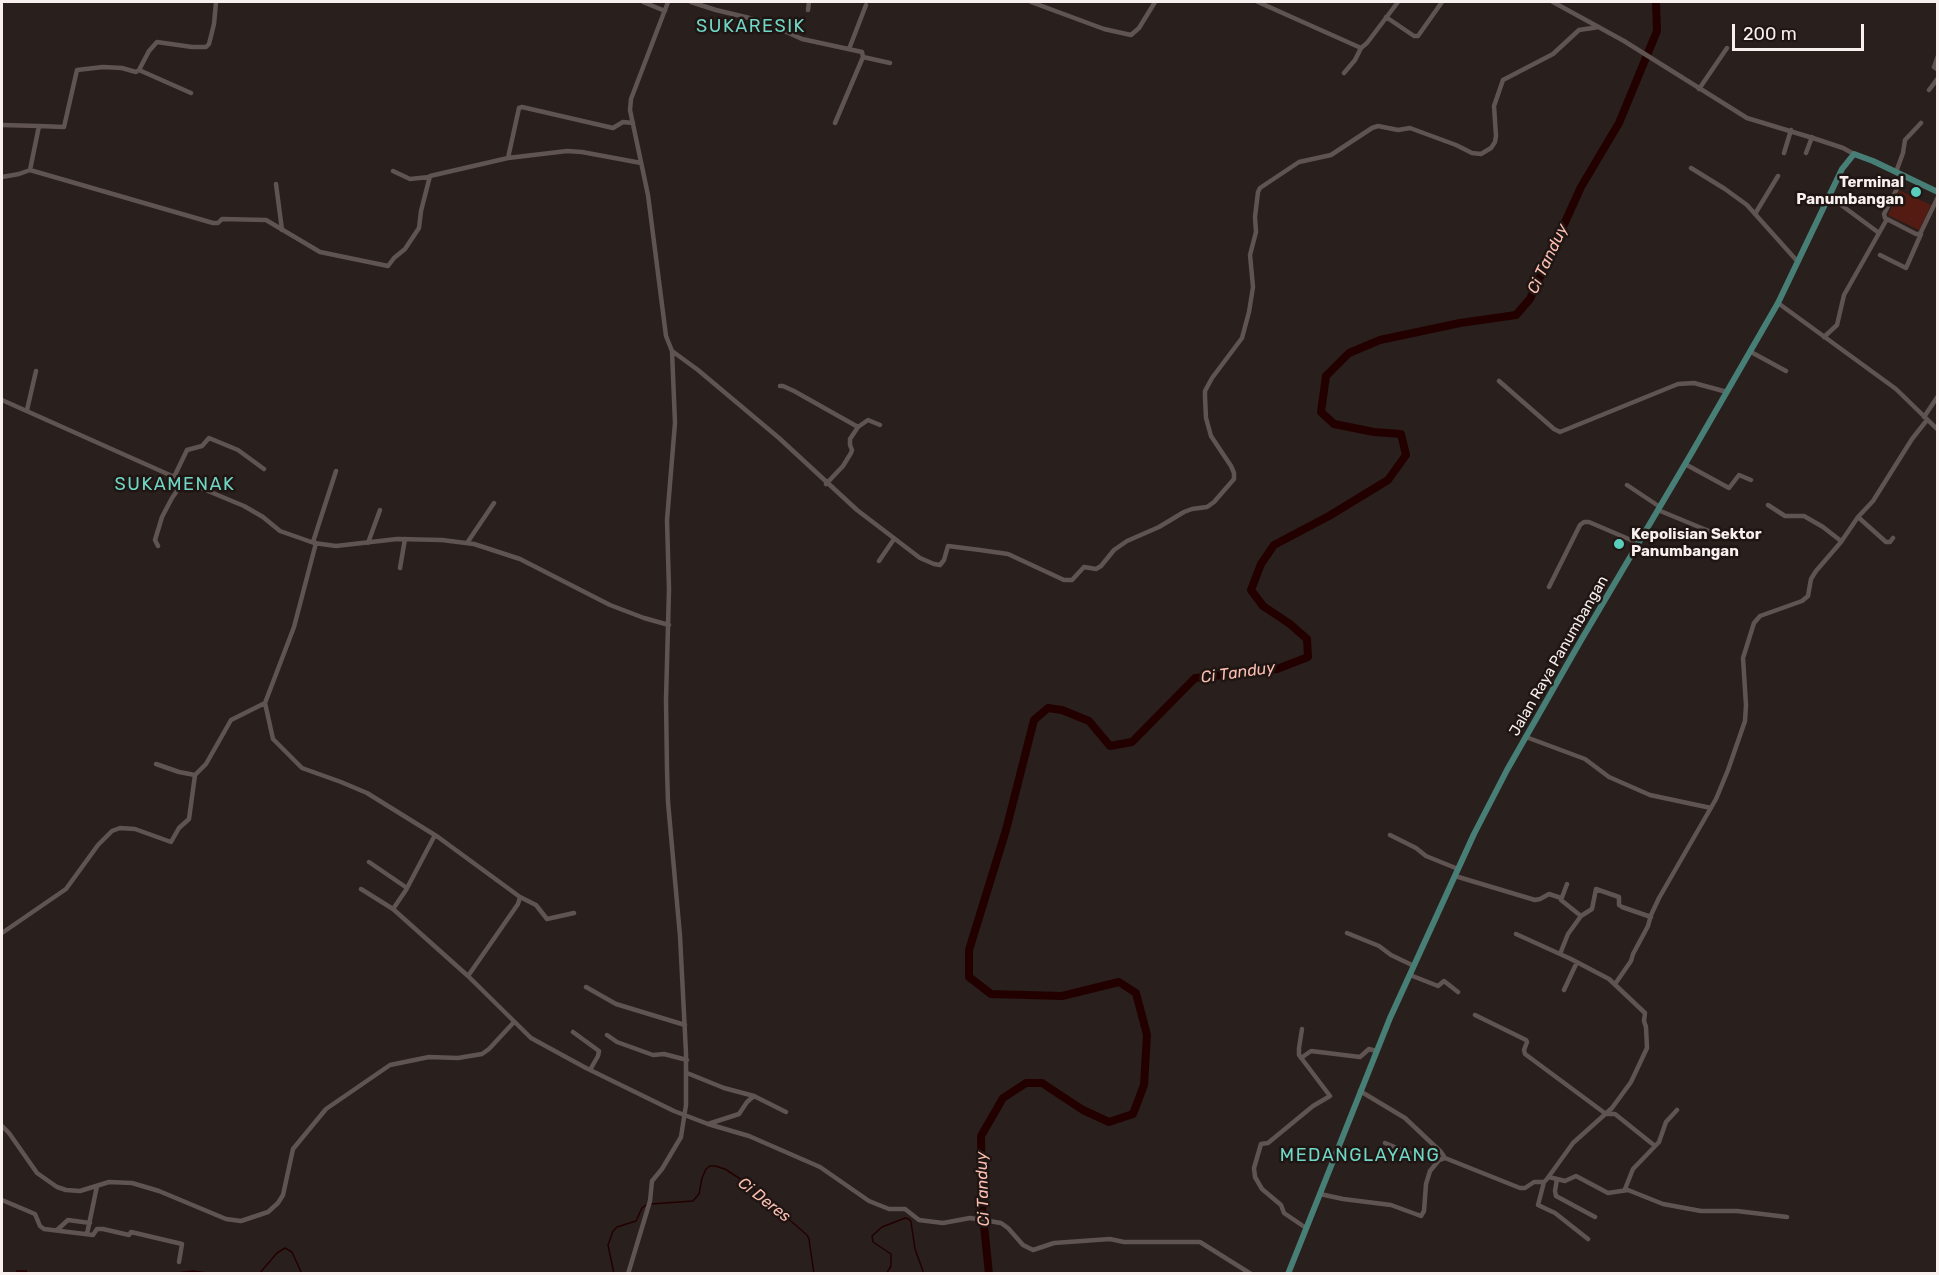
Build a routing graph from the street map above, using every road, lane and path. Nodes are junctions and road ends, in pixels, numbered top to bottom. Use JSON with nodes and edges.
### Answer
{"nodes":[{"id":1,"x":216,"y":2,"type":"edge"},
{"id":2,"x":644,"y":2,"type":"edge"},
{"id":3,"x":668,"y":2,"type":"edge"},
{"id":4,"x":691,"y":2,"type":"edge"},
{"id":5,"x":809,"y":2,"type":"edge"},
{"id":6,"x":1031,"y":2,"type":"edge"},
{"id":7,"x":1155,"y":2,"type":"edge"},
{"id":8,"x":1258,"y":2,"type":"edge"},
{"id":9,"x":1398,"y":2,"type":"edge"},
{"id":10,"x":1442,"y":2,"type":"edge"},
{"id":11,"x":1553,"y":2,"type":"edge"},
{"id":12,"x":866,"y":5,"type":"dead end"},
{"id":13,"x":808,"y":10,"type":"dead end"},
{"id":14,"x":665,"y":11,"type":"junction"},
{"id":15,"x":1386,"y":17,"type":"junction"},
{"id":16,"x":1599,"y":27,"type":"junction"},
{"id":17,"x":1361,"y":48,"type":"junction"},
{"id":18,"x":1727,"y":48,"type":"dead end"},
{"id":19,"x":849,"y":49,"type":"junction"},
{"id":20,"x":1938,"y":56,"type":"edge"},
{"id":21,"x":863,"y":57,"type":"junction"},
{"id":22,"x":890,"y":63,"type":"dead end"},
{"id":23,"x":140,"y":70,"type":"junction"},
{"id":24,"x":1938,"y":70,"type":"edge"},
{"id":25,"x":1344,"y":73,"type":"dead end"},
{"id":26,"x":1938,"y":78,"type":"edge"},
{"id":27,"x":1699,"y":89,"type":"junction"},
{"id":28,"x":1929,"y":90,"type":"dead end"},
{"id":29,"x":191,"y":93,"type":"dead end"},
{"id":30,"x":633,"y":123,"type":"junction"},
{"id":31,"x":835,"y":123,"type":"dead end"},
{"id":32,"x":1921,"y":123,"type":"dead end"},
{"id":33,"x":2,"y":125,"type":"edge"},
{"id":34,"x":39,"y":126,"type":"junction"},
{"id":35,"x":1791,"y":130,"type":"junction"},
{"id":36,"x":1812,"y":137,"type":"junction"},
{"id":37,"x":1784,"y":153,"type":"dead end"},
{"id":38,"x":1806,"y":153,"type":"dead end"},
{"id":39,"x":1854,"y":154,"type":"junction"},
{"id":40,"x":508,"y":158,"type":"junction"},
{"id":41,"x":641,"y":163,"type":"junction"},
{"id":42,"x":1691,"y":168,"type":"dead end"},
{"id":43,"x":30,"y":170,"type":"junction"},
{"id":44,"x":393,"y":171,"type":"dead end"},
{"id":45,"x":1896,"y":172,"type":"junction"},
{"id":46,"x":1778,"y":176,"type":"dead end"},
{"id":47,"x":1904,"y":176,"type":"junction"},
{"id":48,"x":2,"y":177,"type":"edge"},
{"id":49,"x":429,"y":177,"type":"junction"},
{"id":50,"x":276,"y":184,"type":"dead end"},
{"id":51,"x":1938,"y":192,"type":"edge"},
{"id":52,"x":1828,"y":196,"type":"junction"},
{"id":53,"x":1938,"y":197,"type":"edge"},
{"id":54,"x":1755,"y":214,"type":"junction"},
{"id":55,"x":1887,"y":219,"type":"junction"},
{"id":56,"x":282,"y":230,"type":"junction"},
{"id":57,"x":1879,"y":233,"type":"junction"},
{"id":58,"x":1921,"y":234,"type":"junction"},
{"id":59,"x":1880,"y":255,"type":"dead end"},
{"id":60,"x":1798,"y":262,"type":"junction"},
{"id":61,"x":1778,"y":303,"type":"junction"},
{"id":62,"x":1824,"y":337,"type":"junction"},
{"id":63,"x":672,"y":351,"type":"junction"},
{"id":64,"x":1751,"y":352,"type":"junction"},
{"id":65,"x":36,"y":371,"type":"dead end"},
{"id":66,"x":1786,"y":371,"type":"dead end"},
{"id":67,"x":1499,"y":381,"type":"dead end"},
{"id":68,"x":780,"y":386,"type":"dead end"},
{"id":69,"x":1727,"y":392,"type":"junction"},
{"id":70,"x":1938,"y":396,"type":"edge"},
{"id":71,"x":3,"y":400,"type":"edge"},
{"id":72,"x":2,"y":409,"type":"edge"},
{"id":73,"x":27,"y":410,"type":"junction"},
{"id":74,"x":1926,"y":419,"type":"junction"},
{"id":75,"x":880,"y":425,"type":"dead end"},
{"id":76,"x":858,"y":427,"type":"junction"},
{"id":77,"x":1938,"y":430,"type":"edge"},
{"id":78,"x":1685,"y":464,"type":"junction"},
{"id":79,"x":264,"y":470,"type":"dead end"},
{"id":80,"x":336,"y":471,"type":"dead end"},
{"id":81,"x":174,"y":477,"type":"junction"},
{"id":82,"x":1751,"y":480,"type":"dead end"},
{"id":83,"x":184,"y":481,"type":"junction"},
{"id":84,"x":826,"y":484,"type":"junction"},
{"id":85,"x":1627,"y":485,"type":"dead end"},
{"id":86,"x":494,"y":503,"type":"dead end"},
{"id":87,"x":1768,"y":505,"type":"dead end"},
{"id":88,"x":1659,"y":509,"type":"junction"},
{"id":89,"x":380,"y":510,"type":"dead end"},
{"id":90,"x":1858,"y":517,"type":"junction"},
{"id":91,"x":1716,"y":534,"type":"dead end"},
{"id":92,"x":1893,"y":538,"type":"dead end"},
{"id":93,"x":405,"y":539,"type":"junction"},
{"id":94,"x":894,"y":539,"type":"junction"},
{"id":95,"x":1841,"y":541,"type":"junction"},
{"id":96,"x":315,"y":543,"type":"junction"},
{"id":97,"x":368,"y":543,"type":"junction"},
{"id":98,"x":467,"y":543,"type":"junction"},
{"id":99,"x":1638,"y":543,"type":"junction"},
{"id":100,"x":158,"y":546,"type":"dead end"},
{"id":101,"x":879,"y":561,"type":"dead end"},
{"id":102,"x":400,"y":568,"type":"dead end"},
{"id":103,"x":1549,"y":587,"type":"dead end"},
{"id":104,"x":669,"y":625,"type":"junction"},
{"id":105,"x":265,"y":704,"type":"junction"},
{"id":106,"x":1526,"y":737,"type":"junction"},
{"id":107,"x":156,"y":764,"type":"dead end"},
{"id":108,"x":195,"y":775,"type":"junction"},
{"id":109,"x":1711,"y":808,"type":"junction"},
{"id":110,"x":435,"y":835,"type":"junction"},
{"id":111,"x":1390,"y":835,"type":"dead end"},
{"id":112,"x":369,"y":862,"type":"dead end"},
{"id":113,"x":1456,"y":872,"type":"junction"},
{"id":114,"x":1566,"y":884,"type":"dead end"},
{"id":115,"x":407,"y":888,"type":"junction"},
{"id":116,"x":361,"y":889,"type":"dead end"},
{"id":117,"x":520,"y":897,"type":"junction"},
{"id":118,"x":1561,"y":898,"type":"junction"},
{"id":119,"x":393,"y":909,"type":"junction"},
{"id":120,"x":574,"y":913,"type":"dead end"},
{"id":121,"x":1581,"y":916,"type":"junction"},
{"id":122,"x":1651,"y":917,"type":"junction"},
{"id":123,"x":2,"y":933,"type":"edge"},
{"id":124,"x":1347,"y":933,"type":"dead end"},
{"id":125,"x":1516,"y":934,"type":"dead end"},
{"id":126,"x":1560,"y":954,"type":"junction"},
{"id":127,"x":1577,"y":962,"type":"junction"},
{"id":128,"x":1414,"y":966,"type":"junction"},
{"id":129,"x":1410,"y":975,"type":"junction"},
{"id":130,"x":468,"y":976,"type":"junction"},
{"id":131,"x":1615,"y":984,"type":"junction"},
{"id":132,"x":586,"y":987,"type":"dead end"},
{"id":133,"x":1564,"y":990,"type":"dead end"},
{"id":134,"x":1458,"y":992,"type":"dead end"},
{"id":135,"x":1475,"y":1015,"type":"dead end"},
{"id":136,"x":514,"y":1022,"type":"junction"},
{"id":137,"x":685,"y":1024,"type":"junction"},
{"id":138,"x":1302,"y":1029,"type":"dead end"},
{"id":139,"x":573,"y":1032,"type":"dead end"},
{"id":140,"x":607,"y":1035,"type":"dead end"},
{"id":141,"x":1376,"y":1051,"type":"junction"},
{"id":142,"x":1301,"y":1057,"type":"junction"},
{"id":143,"x":687,"y":1060,"type":"junction"},
{"id":144,"x":590,"y":1070,"type":"junction"},
{"id":145,"x":687,"y":1073,"type":"junction"},
{"id":146,"x":1360,"y":1091,"type":"junction"},
{"id":147,"x":754,"y":1096,"type":"junction"},
{"id":148,"x":1677,"y":1110,"type":"dead end"},
{"id":149,"x":786,"y":1112,"type":"dead end"},
{"id":150,"x":1606,"y":1114,"type":"junction"},
{"id":151,"x":686,"y":1116,"type":"junction"},
{"id":152,"x":708,"y":1124,"type":"junction"},
{"id":153,"x":2,"y":1126,"type":"edge"},
{"id":154,"x":1385,"y":1143,"type":"dead end"},
{"id":155,"x":1655,"y":1146,"type":"junction"},
{"id":156,"x":1442,"y":1159,"type":"junction"},
{"id":157,"x":1549,"y":1177,"type":"junction"},
{"id":158,"x":1557,"y":1179,"type":"junction"},
{"id":159,"x":1544,"y":1182,"type":"junction"},
{"id":160,"x":97,"y":1186,"type":"junction"},
{"id":161,"x":1625,"y":1189,"type":"junction"},
{"id":162,"x":1320,"y":1194,"type":"junction"},
{"id":163,"x":2,"y":1200,"type":"edge"},
{"id":164,"x":1595,"y":1217,"type":"dead end"},
{"id":165,"x":1787,"y":1217,"type":"dead end"},
{"id":166,"x":90,"y":1223,"type":"junction"},
{"id":167,"x":1306,"y":1228,"type":"junction"},
{"id":168,"x":57,"y":1230,"type":"junction"},
{"id":169,"x":87,"y":1234,"type":"junction"},
{"id":170,"x":1588,"y":1239,"type":"dead end"},
{"id":171,"x":179,"y":1262,"type":"dead end"},
{"id":172,"x":628,"y":1274,"type":"edge"},
{"id":173,"x":1251,"y":1274,"type":"edge"},
{"id":174,"x":1288,"y":1274,"type":"edge"}],
"edges":[{"from":1,"to":23,"type":"street"},
{"from":2,"to":14,"type":"street"},
{"from":3,"to":14,"type":"street"},
{"from":4,"to":19,"type":"street"},
{"from":5,"to":13,"type":"street"},
{"from":6,"to":7,"type":"street"},
{"from":8,"to":17,"type":"street"},
{"from":9,"to":15,"type":"street"},
{"from":10,"to":15,"type":"street"},
{"from":11,"to":16,"type":"street"},
{"from":12,"to":19,"type":"street"},
{"from":14,"to":30,"type":"street"},
{"from":15,"to":17,"type":"street"},
{"from":16,"to":27,"type":"street"},
{"from":16,"to":94,"type":"street"},
{"from":17,"to":25,"type":"street"},
{"from":18,"to":27,"type":"street"},
{"from":19,"to":21,"type":"street"},
{"from":20,"to":24,"type":"street"},
{"from":21,"to":22,"type":"street"},
{"from":21,"to":31,"type":"street"},
{"from":23,"to":29,"type":"street"},
{"from":23,"to":34,"type":"street"},
{"from":26,"to":28,"type":"street"},
{"from":27,"to":35,"type":"street"},
{"from":30,"to":40,"type":"street"},
{"from":30,"to":41,"type":"street"},
{"from":32,"to":45,"type":"street"},
{"from":33,"to":34,"type":"street"},
{"from":34,"to":43,"type":"street"},
{"from":35,"to":36,"type":"street"},
{"from":35,"to":37,"type":"street"},
{"from":36,"to":38,"type":"street"},
{"from":36,"to":39,"type":"street"},
{"from":39,"to":45,"type":"main road"},
{"from":39,"to":52,"type":"main road","name":"Jalan Raya Panumbangan"},
{"from":40,"to":41,"type":"street"},
{"from":40,"to":49,"type":"street"},
{"from":41,"to":63,"type":"street"},
{"from":42,"to":54,"type":"street"},
{"from":43,"to":48,"type":"street"},
{"from":43,"to":56,"type":"street"},
{"from":44,"to":49,"type":"street"},
{"from":45,"to":47,"type":"main road"},
{"from":46,"to":54,"type":"street"},
{"from":47,"to":51,"type":"main road"},
{"from":47,"to":55,"type":"street"},
{"from":49,"to":56,"type":"street"},
{"from":50,"to":56,"type":"street"},
{"from":52,"to":57,"type":"street"},
{"from":52,"to":60,"type":"main road","name":"Jalan Raya Panumbangan"},
{"from":53,"to":58,"type":"street"},
{"from":54,"to":60,"type":"street"},
{"from":55,"to":57,"type":"street"},
{"from":55,"to":58,"type":"street"},
{"from":57,"to":62,"type":"street"},
{"from":58,"to":59,"type":"street"},
{"from":60,"to":61,"type":"main road","name":"Jalan Raya Panumbangan"},
{"from":61,"to":62,"type":"street"},
{"from":61,"to":64,"type":"main road","name":"Jalan Raya Panumbangan"},
{"from":62,"to":74,"type":"street"},
{"from":63,"to":84,"type":"street"},
{"from":63,"to":104,"type":"street"},
{"from":64,"to":66,"type":"street"},
{"from":64,"to":69,"type":"main road","name":"Jalan Raya Panumbangan"},
{"from":65,"to":73,"type":"street"},
{"from":67,"to":69,"type":"street"},
{"from":68,"to":76,"type":"street"},
{"from":69,"to":78,"type":"main road","name":"Jalan Raya Panumbangan"},
{"from":70,"to":74,"type":"street"},
{"from":71,"to":72,"type":"street"},
{"from":71,"to":73,"type":"street"},
{"from":73,"to":81,"type":"street"},
{"from":74,"to":77,"type":"street"},
{"from":74,"to":90,"type":"street"},
{"from":75,"to":76,"type":"street"},
{"from":76,"to":84,"type":"street"},
{"from":78,"to":82,"type":"street"},
{"from":78,"to":88,"type":"main road","name":"Jalan Raya Panumbangan"},
{"from":79,"to":81,"type":"street"},
{"from":80,"to":96,"type":"street"},
{"from":81,"to":83,"type":"street"},
{"from":83,"to":96,"type":"street"},
{"from":83,"to":100,"type":"street"},
{"from":84,"to":94,"type":"street"},
{"from":85,"to":88,"type":"street"},
{"from":86,"to":98,"type":"street"},
{"from":87,"to":95,"type":"street"},
{"from":88,"to":91,"type":"street"},
{"from":88,"to":99,"type":"main road","name":"Jalan Raya Panumbangan"},
{"from":89,"to":97,"type":"street"},
{"from":90,"to":92,"type":"street"},
{"from":90,"to":95,"type":"street"},
{"from":93,"to":97,"type":"street"},
{"from":93,"to":98,"type":"street"},
{"from":93,"to":102,"type":"street"},
{"from":94,"to":101,"type":"street"},
{"from":95,"to":109,"type":"street"},
{"from":96,"to":97,"type":"street"},
{"from":96,"to":105,"type":"street"},
{"from":98,"to":104,"type":"street"},
{"from":99,"to":103,"type":"street"},
{"from":99,"to":106,"type":"main road","name":"Jalan Raya Panumbangan"},
{"from":104,"to":137,"type":"street"},
{"from":105,"to":108,"type":"street"},
{"from":105,"to":110,"type":"street"},
{"from":106,"to":109,"type":"street"},
{"from":106,"to":113,"type":"main road","name":"Jalan Raya Panumbangan"},
{"from":107,"to":108,"type":"street"},
{"from":108,"to":123,"type":"street"},
{"from":109,"to":122,"type":"street"},
{"from":110,"to":115,"type":"street"},
{"from":110,"to":117,"type":"street"},
{"from":111,"to":113,"type":"street"},
{"from":112,"to":115,"type":"street"},
{"from":113,"to":118,"type":"street"},
{"from":113,"to":128,"type":"main road","name":"Jalan Raya Panumbangan"},
{"from":114,"to":118,"type":"street"},
{"from":115,"to":119,"type":"street"},
{"from":116,"to":119,"type":"street"},
{"from":117,"to":120,"type":"street"},
{"from":117,"to":130,"type":"street"},
{"from":118,"to":121,"type":"street"},
{"from":119,"to":130,"type":"street"},
{"from":121,"to":122,"type":"street"},
{"from":121,"to":126,"type":"street"},
{"from":122,"to":131,"type":"street"},
{"from":124,"to":128,"type":"street"},
{"from":125,"to":126,"type":"street"},
{"from":126,"to":127,"type":"street"},
{"from":127,"to":131,"type":"street"},
{"from":127,"to":133,"type":"street"},
{"from":128,"to":129,"type":"main road","name":"Jalan Raya Panumbangan"},
{"from":129,"to":134,"type":"street"},
{"from":129,"to":141,"type":"main road","name":"Jalan Raya Panumbangan"},
{"from":130,"to":136,"type":"street"},
{"from":131,"to":150,"type":"street"},
{"from":132,"to":137,"type":"street"},
{"from":135,"to":150,"type":"street"},
{"from":136,"to":144,"type":"street"},
{"from":136,"to":160,"type":"street"},
{"from":137,"to":143,"type":"street"},
{"from":138,"to":142,"type":"street"},
{"from":139,"to":144,"type":"street"},
{"from":140,"to":143,"type":"street"},
{"from":141,"to":142,"type":"street"},
{"from":141,"to":146,"type":"main road","name":"Jalan Raya Panumbangan"},
{"from":142,"to":167,"type":"street"},
{"from":143,"to":145,"type":"street"},
{"from":144,"to":151,"type":"street"},
{"from":145,"to":147,"type":"street"},
{"from":145,"to":151,"type":"street"},
{"from":146,"to":156,"type":"street"},
{"from":146,"to":162,"type":"main road","name":"Jalan Raya Panumbangan"},
{"from":147,"to":149,"type":"street"},
{"from":147,"to":152,"type":"street"},
{"from":148,"to":155,"type":"street"},
{"from":150,"to":155,"type":"street"},
{"from":150,"to":157,"type":"street"},
{"from":151,"to":152,"type":"street"},
{"from":151,"to":172,"type":"street"},
{"from":152,"to":173,"type":"street"},
{"from":153,"to":160,"type":"street"},
{"from":154,"to":156,"type":"street"},
{"from":155,"to":161,"type":"street"},
{"from":156,"to":159,"type":"street"},
{"from":156,"to":162,"type":"street"},
{"from":157,"to":158,"type":"street"},
{"from":157,"to":159,"type":"street"},
{"from":158,"to":161,"type":"street"},
{"from":158,"to":164,"type":"street"},
{"from":159,"to":170,"type":"street"},
{"from":160,"to":166,"type":"street"},
{"from":161,"to":165,"type":"street"},
{"from":162,"to":167,"type":"main road","name":"Jalan Raya Panumbangan"},
{"from":163,"to":168,"type":"street"},
{"from":166,"to":168,"type":"street"},
{"from":166,"to":169,"type":"street"},
{"from":167,"to":174,"type":"main road","name":"Jalan Raya Panumbangan"},
{"from":168,"to":169,"type":"street"},
{"from":169,"to":171,"type":"street"}]}
